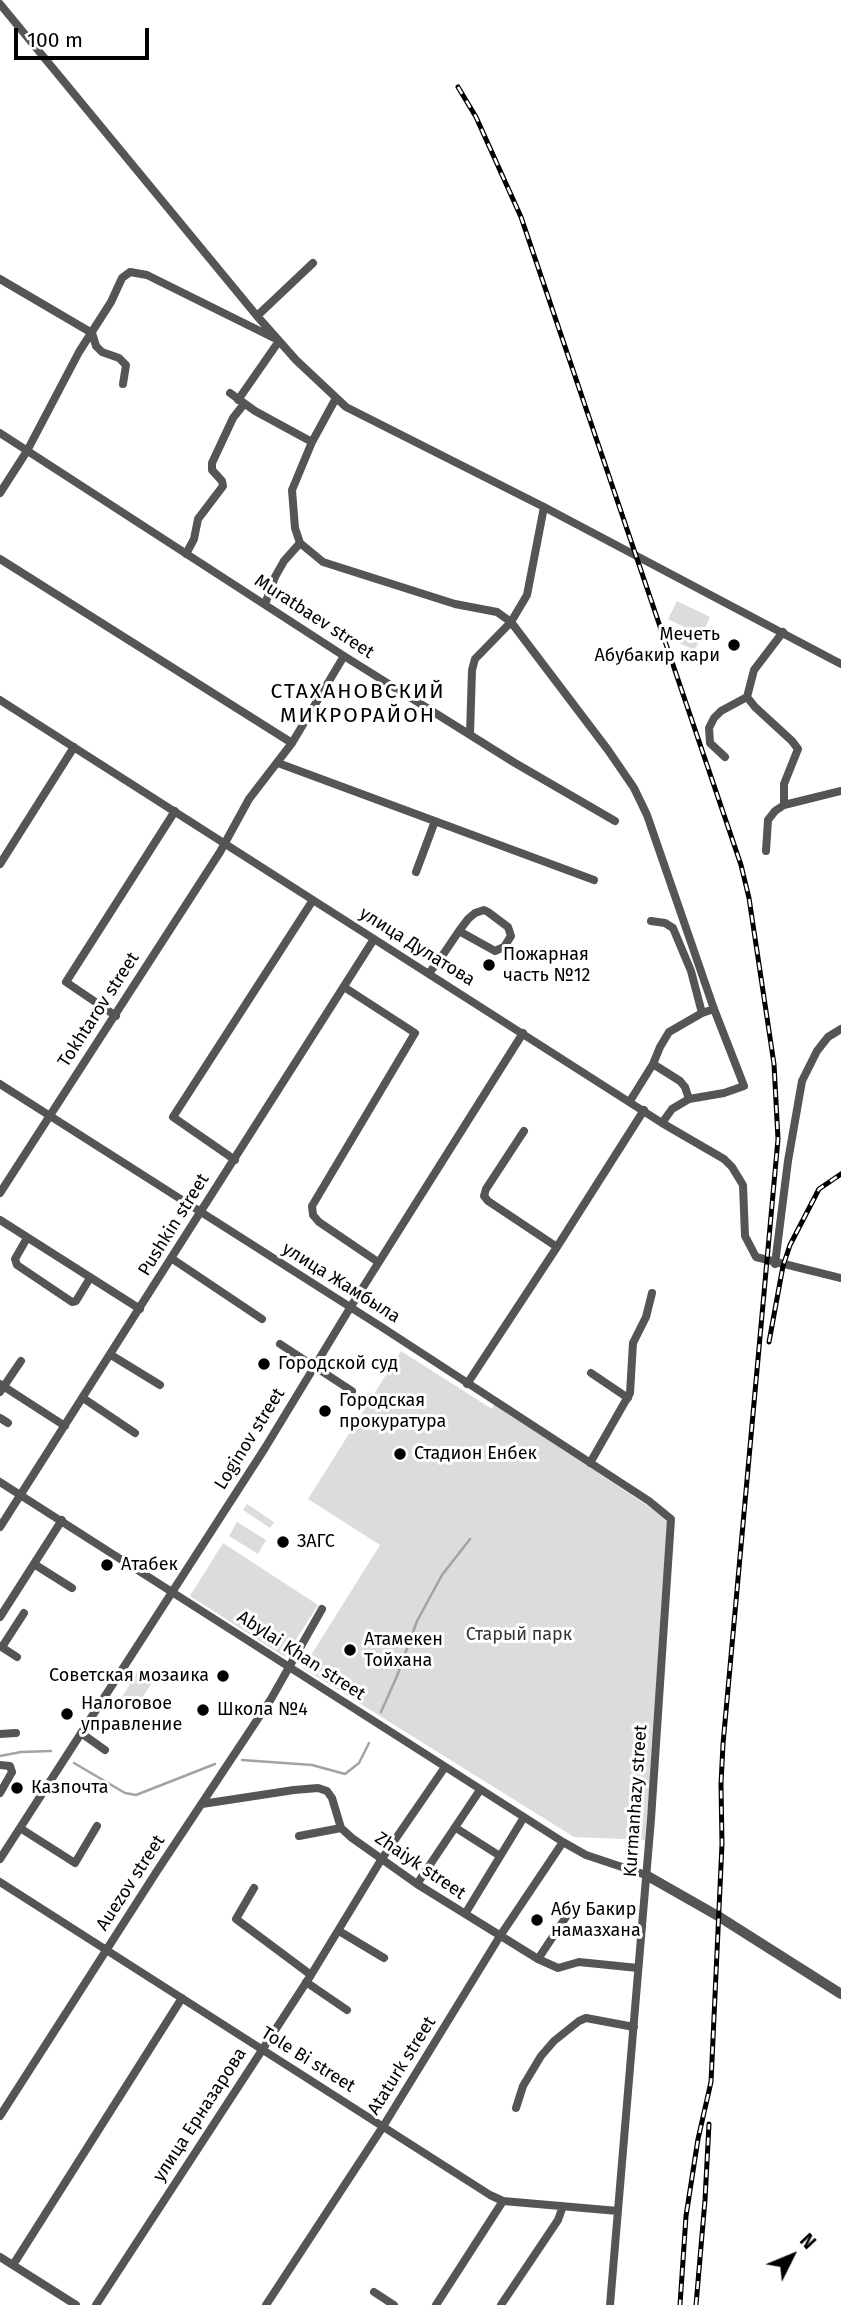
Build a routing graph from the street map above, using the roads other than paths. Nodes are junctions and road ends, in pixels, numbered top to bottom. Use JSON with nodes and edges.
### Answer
{"nodes":[{"id":1,"x":0,"y":4,"type":"edge"},
{"id":2,"x":313,"y":263,"type":"dead end"},
{"id":3,"x":0,"y":279,"type":"edge"},
{"id":4,"x":257,"y":316,"type":"junction"},
{"id":5,"x":92,"y":333,"type":"junction"},
{"id":6,"x":279,"y":341,"type":"junction"},
{"id":7,"x":123,"y":384,"type":"dead end"},
{"id":8,"x":230,"y":393,"type":"dead end"},
{"id":9,"x":336,"y":398,"type":"junction"},
{"id":10,"x":241,"y":402,"type":"junction"},
{"id":11,"x":0,"y":433,"type":"edge"},
{"id":12,"x":313,"y":442,"type":"junction"},
{"id":13,"x":27,"y":451,"type":"junction"},
{"id":14,"x":0,"y":493,"type":"edge"},
{"id":15,"x":544,"y":507,"type":"junction"},
{"id":16,"x":300,"y":542,"type":"junction"},
{"id":17,"x":186,"y":554,"type":"junction"},
{"id":18,"x":0,"y":559,"type":"edge"},
{"id":19,"x":265,"y":604,"type":"junction"},
{"id":20,"x":511,"y":622,"type":"junction"},
{"id":21,"x":783,"y":632,"type":"junction"},
{"id":22,"x":344,"y":656,"type":"junction"},
{"id":23,"x":841,"y":664,"type":"edge"},
{"id":24,"x":747,"y":697,"type":"junction"},
{"id":25,"x":0,"y":700,"type":"edge"},
{"id":26,"x":470,"y":734,"type":"junction"},
{"id":27,"x":292,"y":743,"type":"junction"},
{"id":28,"x":74,"y":747,"type":"junction"},
{"id":29,"x":725,"y":757,"type":"dead end"},
{"id":30,"x":278,"y":762,"type":"junction"},
{"id":31,"x":841,"y":791,"type":"edge"},
{"id":32,"x":784,"y":805,"type":"junction"},
{"id":33,"x":175,"y":811,"type":"junction"},
{"id":34,"x":435,"y":821,"type":"junction"},
{"id":35,"x":614,"y":821,"type":"dead end"},
{"id":36,"x":225,"y":842,"type":"junction"},
{"id":37,"x":766,"y":851,"type":"dead end"},
{"id":38,"x":0,"y":864,"type":"edge"},
{"id":39,"x":416,"y":872,"type":"dead end"},
{"id":40,"x":594,"y":880,"type":"dead end"},
{"id":41,"x":313,"y":900,"type":"junction"},
{"id":42,"x":651,"y":921,"type":"dead end"},
{"id":43,"x":459,"y":931,"type":"junction"},
{"id":44,"x":374,"y":939,"type":"junction"},
{"id":45,"x":429,"y":973,"type":"junction"},
{"id":46,"x":344,"y":987,"type":"junction"},
{"id":47,"x":714,"y":1009,"type":"junction"},
{"id":48,"x":702,"y":1013,"type":"junction"},
{"id":49,"x":116,"y":1016,"type":"junction"},
{"id":50,"x":841,"y":1029,"type":"edge"},
{"id":51,"x":523,"y":1033,"type":"junction"},
{"id":52,"x":653,"y":1064,"type":"junction"},
{"id":53,"x":0,"y":1084,"type":"edge"},
{"id":54,"x":689,"y":1099,"type":"junction"},
{"id":55,"x":630,"y":1101,"type":"junction"},
{"id":56,"x":643,"y":1110,"type":"junction"},
{"id":57,"x":49,"y":1117,"type":"junction"},
{"id":58,"x":662,"y":1123,"type":"junction"},
{"id":59,"x":524,"y":1131,"type":"dead end"},
{"id":60,"x":235,"y":1160,"type":"junction"},
{"id":61,"x":0,"y":1193,"type":"edge"},
{"id":62,"x":201,"y":1213,"type":"junction"},
{"id":63,"x":0,"y":1220,"type":"edge"},
{"id":64,"x":27,"y":1238,"type":"junction"},
{"id":65,"x":557,"y":1247,"type":"junction"},
{"id":66,"x":171,"y":1258,"type":"junction"},
{"id":67,"x":379,"y":1262,"type":"junction"},
{"id":68,"x":775,"y":1264,"type":"junction"},
{"id":69,"x":90,"y":1278,"type":"junction"},
{"id":70,"x":841,"y":1278,"type":"edge"},
{"id":71,"x":652,"y":1293,"type":"dead end"},
{"id":72,"x":349,"y":1308,"type":"junction"},
{"id":73,"x":140,"y":1309,"type":"junction"},
{"id":74,"x":262,"y":1319,"type":"dead end"},
{"id":75,"x":280,"y":1344,"type":"dead end"},
{"id":76,"x":111,"y":1355,"type":"junction"},
{"id":77,"x":21,"y":1361,"type":"dead end"},
{"id":78,"x":314,"y":1366,"type":"junction"},
{"id":79,"x":591,"y":1373,"type":"dead end"},
{"id":80,"x":467,"y":1384,"type":"junction"},
{"id":81,"x":160,"y":1385,"type":"dead end"},
{"id":82,"x":1,"y":1388,"type":"edge"},
{"id":83,"x":352,"y":1391,"type":"dead end"},
{"id":84,"x":83,"y":1398,"type":"junction"},
{"id":85,"x":628,"y":1398,"type":"junction"},
{"id":86,"x":65,"y":1426,"type":"junction"},
{"id":87,"x":135,"y":1433,"type":"dead end"},
{"id":88,"x":590,"y":1463,"type":"junction"},
{"id":89,"x":0,"y":1482,"type":"edge"},
{"id":90,"x":20,"y":1495,"type":"junction"},
{"id":91,"x":665,"y":1512,"type":"joint"},
{"id":92,"x":62,"y":1520,"type":"junction"},
{"id":93,"x":0,"y":1527,"type":"edge"},
{"id":94,"x":34,"y":1564,"type":"junction"},
{"id":95,"x":72,"y":1588,"type":"dead end"},
{"id":96,"x":172,"y":1592,"type":"junction"},
{"id":97,"x":322,"y":1609,"type":"dead end"},
{"id":98,"x":23,"y":1614,"type":"dead end"},
{"id":99,"x":0,"y":1617,"type":"edge"},
{"id":100,"x":1,"y":1647,"type":"edge"},
{"id":101,"x":17,"y":1657,"type":"dead end"},
{"id":102,"x":289,"y":1668,"type":"junction"},
{"id":103,"x":16,"y":1733,"type":"dead end"},
{"id":104,"x":81,"y":1733,"type":"junction"},
{"id":105,"x":0,"y":1734,"type":"edge"},
{"id":106,"x":105,"y":1749,"type":"dead end"},
{"id":107,"x":0,"y":1765,"type":"edge"},
{"id":108,"x":444,"y":1767,"type":"junction"},
{"id":109,"x":12,"y":1772,"type":"junction"},
{"id":110,"x":0,"y":1781,"type":"edge"},
{"id":111,"x":480,"y":1790,"type":"junction"},
{"id":112,"x":0,"y":1793,"type":"edge"},
{"id":113,"x":202,"y":1804,"type":"junction"},
{"id":114,"x":524,"y":1817,"type":"junction"},
{"id":115,"x":97,"y":1826,"type":"dead end"},
{"id":116,"x":20,"y":1828,"type":"junction"},
{"id":117,"x":341,"y":1828,"type":"junction"},
{"id":118,"x":456,"y":1828,"type":"junction"},
{"id":119,"x":299,"y":1836,"type":"dead end"},
{"id":120,"x":563,"y":1842,"type":"junction"},
{"id":121,"x":500,"y":1856,"type":"junction"},
{"id":122,"x":0,"y":1859,"type":"edge"},
{"id":123,"x":381,"y":1860,"type":"junction"},
{"id":124,"x":646,"y":1875,"type":"junction"},
{"id":125,"x":0,"y":1882,"type":"edge"},
{"id":126,"x":417,"y":1884,"type":"junction"},
{"id":127,"x":254,"y":1888,"type":"dead end"},
{"id":128,"x":570,"y":1911,"type":"dead end"},
{"id":129,"x":465,"y":1914,"type":"junction"},
{"id":130,"x":339,"y":1931,"type":"junction"},
{"id":131,"x":500,"y":1936,"type":"junction"},
{"id":132,"x":107,"y":1949,"type":"junction"},
{"id":133,"x":384,"y":1958,"type":"dead end"},
{"id":134,"x":538,"y":1959,"type":"junction"},
{"id":135,"x":638,"y":1968,"type":"junction"},
{"id":136,"x":309,"y":1978,"type":"junction"},
{"id":137,"x":841,"y":1994,"type":"edge"},
{"id":138,"x":183,"y":1998,"type":"junction"},
{"id":139,"x":347,"y":2010,"type":"dead end"},
{"id":140,"x":634,"y":2026,"type":"junction"},
{"id":141,"x":261,"y":2049,"type":"junction"},
{"id":142,"x":516,"y":2108,"type":"dead end"},
{"id":143,"x":0,"y":2116,"type":"edge"},
{"id":144,"x":384,"y":2125,"type":"junction"},
{"id":145,"x":503,"y":2201,"type":"junction"},
{"id":146,"x":563,"y":2206,"type":"junction"},
{"id":147,"x":618,"y":2211,"type":"junction"},
{"id":148,"x":0,"y":2257,"type":"edge"},
{"id":149,"x":13,"y":2265,"type":"junction"},
{"id":150,"x":374,"y":2292,"type":"dead end"},
{"id":151,"x":76,"y":2305,"type":"edge"},
{"id":152,"x":96,"y":2305,"type":"edge"},
{"id":153,"x":266,"y":2305,"type":"edge"},
{"id":154,"x":394,"y":2305,"type":"edge"},
{"id":155,"x":436,"y":2305,"type":"edge"},
{"id":156,"x":501,"y":2305,"type":"edge"},
{"id":157,"x":611,"y":2305,"type":"edge"}],
"edges":[{"from":1,"to":4,"type":"street"},
{"from":2,"to":4,"type":"street"},
{"from":3,"to":5,"type":"street"},
{"from":4,"to":6,"type":"street"},
{"from":5,"to":6,"type":"street"},
{"from":5,"to":7,"type":"street"},
{"from":5,"to":13,"type":"street"},
{"from":6,"to":9,"type":"street"},
{"from":6,"to":10,"type":"street"},
{"from":8,"to":10,"type":"street"},
{"from":9,"to":12,"type":"street"},
{"from":9,"to":15,"type":"street"},
{"from":10,"to":12,"type":"street"},
{"from":10,"to":17,"type":"street"},
{"from":11,"to":13,"type":"street","name":"Muratbaev street"},
{"from":12,"to":16,"type":"street"},
{"from":13,"to":14,"type":"street"},
{"from":13,"to":17,"type":"street","name":"Muratbaev street"},
{"from":15,"to":20,"type":"street"},
{"from":15,"to":21,"type":"street"},
{"from":16,"to":19,"type":"street"},
{"from":16,"to":20,"type":"street"},
{"from":17,"to":19,"type":"street","name":"Muratbaev street"},
{"from":18,"to":27,"type":"street"},
{"from":19,"to":22,"type":"street","name":"Muratbaev street"},
{"from":20,"to":26,"type":"street"},
{"from":20,"to":47,"type":"street"},
{"from":21,"to":23,"type":"street"},
{"from":21,"to":24,"type":"street"},
{"from":22,"to":26,"type":"street","name":"Muratbaev street"},
{"from":22,"to":27,"type":"street"},
{"from":24,"to":29,"type":"street"},
{"from":24,"to":32,"type":"street"},
{"from":25,"to":28,"type":"street","name":"улица Дулатова"},
{"from":26,"to":35,"type":"street","name":"Muratbaev street"},
{"from":27,"to":30,"type":"street"},
{"from":28,"to":33,"type":"street","name":"улица Дулатова"},
{"from":28,"to":38,"type":"street"},
{"from":30,"to":34,"type":"street"},
{"from":30,"to":36,"type":"street","name":"Tokhtarov street"},
{"from":31,"to":32,"type":"street"},
{"from":32,"to":37,"type":"street"},
{"from":33,"to":36,"type":"street","name":"улица Дулатова"},
{"from":33,"to":49,"type":"street"},
{"from":34,"to":39,"type":"street"},
{"from":34,"to":40,"type":"street"},
{"from":36,"to":41,"type":"street","name":"улица Дулатова"},
{"from":36,"to":49,"type":"street","name":"Tokhtarov street"},
{"from":41,"to":44,"type":"street","name":"улица Дулатова"},
{"from":41,"to":60,"type":"street"},
{"from":42,"to":48,"type":"street"},
{"from":43,"to":43,"type":"street"},
{"from":43,"to":45,"type":"street"},
{"from":44,"to":45,"type":"street","name":"улица Дулатова"},
{"from":44,"to":46,"type":"street","name":"Pushkin street"},
{"from":45,"to":51,"type":"street","name":"улица Дулатова"},
{"from":46,"to":60,"type":"street","name":"Pushkin street"},
{"from":46,"to":67,"type":"street"},
{"from":47,"to":48,"type":"street"},
{"from":47,"to":54,"type":"street"},
{"from":48,"to":52,"type":"street"},
{"from":49,"to":57,"type":"street","name":"Tokhtarov street"},
{"from":50,"to":68,"type":"street"},
{"from":51,"to":55,"type":"street","name":"улица Дулатова"},
{"from":51,"to":67,"type":"street","name":"Loginov street"},
{"from":52,"to":54,"type":"street"},
{"from":52,"to":55,"type":"street"},
{"from":53,"to":57,"type":"street","name":"улица Жамбыла"},
{"from":54,"to":58,"type":"street"},
{"from":55,"to":56,"type":"street","name":"улица Дулатова"},
{"from":56,"to":58,"type":"street","name":"улица Дулатова"},
{"from":56,"to":65,"type":"street"},
{"from":57,"to":61,"type":"street","name":"Tokhtarov street"},
{"from":57,"to":62,"type":"street","name":"улица Жамбыла"},
{"from":58,"to":68,"type":"street","name":"улица Дулатова"},
{"from":59,"to":65,"type":"street"},
{"from":60,"to":62,"type":"street","name":"Pushkin street"},
{"from":62,"to":66,"type":"street","name":"Pushkin street"},
{"from":62,"to":72,"type":"street","name":"улица Жамбыла"},
{"from":63,"to":64,"type":"street"},
{"from":64,"to":69,"type":"street"},
{"from":64,"to":69,"type":"street"},
{"from":65,"to":80,"type":"street"},
{"from":66,"to":73,"type":"street","name":"Pushkin street"},
{"from":66,"to":74,"type":"street"},
{"from":67,"to":72,"type":"street","name":"Loginov street"},
{"from":68,"to":70,"type":"street"},
{"from":69,"to":73,"type":"street"},
{"from":71,"to":85,"type":"street"},
{"from":72,"to":78,"type":"street","name":"Loginov street"},
{"from":72,"to":80,"type":"street","name":"улица Жамбыла"},
{"from":73,"to":76,"type":"street","name":"Pushkin street"},
{"from":75,"to":78,"type":"street"},
{"from":76,"to":81,"type":"street"},
{"from":76,"to":84,"type":"street","name":"Pushkin street"},
{"from":77,"to":82,"type":"street"},
{"from":78,"to":83,"type":"street"},
{"from":78,"to":96,"type":"street","name":"Loginov street"},
{"from":79,"to":85,"type":"street"},
{"from":80,"to":88,"type":"street","name":"улица Жамбыла"},
{"from":82,"to":86,"type":"street"},
{"from":84,"to":86,"type":"street","name":"Pushkin street"},
{"from":84,"to":87,"type":"street"},
{"from":85,"to":88,"type":"street"},
{"from":86,"to":90,"type":"street","name":"Pushkin street"},
{"from":88,"to":91,"type":"street","name":"улица Жамбыла"},
{"from":89,"to":90,"type":"street","name":"Abylai Khan street"},
{"from":90,"to":92,"type":"street","name":"Abylai Khan street"},
{"from":90,"to":93,"type":"street","name":"Pushkin street"},
{"from":91,"to":124,"type":"street","name":"Kurmanhazy street"},
{"from":92,"to":94,"type":"street"},
{"from":92,"to":96,"type":"street","name":"Abylai Khan street"},
{"from":94,"to":95,"type":"street"},
{"from":94,"to":99,"type":"street"},
{"from":96,"to":102,"type":"street","name":"Abylai Khan street"},
{"from":96,"to":104,"type":"street","name":"Loginov street"},
{"from":97,"to":102,"type":"street","name":"Auezov street"},
{"from":98,"to":100,"type":"street"},
{"from":100,"to":101,"type":"street"},
{"from":102,"to":108,"type":"street","name":"Abylai Khan street"},
{"from":102,"to":113,"type":"street","name":"Auezov street"},
{"from":103,"to":105,"type":"street"},
{"from":104,"to":106,"type":"street"},
{"from":104,"to":116,"type":"street","name":"Loginov street"},
{"from":107,"to":109,"type":"street"},
{"from":108,"to":111,"type":"street","name":"Abylai Khan street"},
{"from":108,"to":123,"type":"street","name":"улица Ерназарова"},
{"from":109,"to":110,"type":"street"},
{"from":109,"to":112,"type":"street"},
{"from":111,"to":114,"type":"street","name":"Abylai Khan street"},
{"from":111,"to":118,"type":"street"},
{"from":113,"to":117,"type":"street"},
{"from":113,"to":132,"type":"street","name":"Auezov street"},
{"from":114,"to":120,"type":"street","name":"Abylai Khan street"},
{"from":114,"to":121,"type":"street"},
{"from":115,"to":116,"type":"street"},
{"from":116,"to":122,"type":"street","name":"Loginov street"},
{"from":117,"to":119,"type":"street"},
{"from":117,"to":123,"type":"street","name":"Zhaiyk street"},
{"from":118,"to":121,"type":"street"},
{"from":118,"to":126,"type":"street"},
{"from":120,"to":124,"type":"street","name":"Abylai Khan street"},
{"from":120,"to":131,"type":"street","name":"Ataturk street"},
{"from":121,"to":129,"type":"street"},
{"from":123,"to":126,"type":"street","name":"Zhaiyk street"},
{"from":123,"to":130,"type":"street","name":"улица Ерназарова"},
{"from":124,"to":135,"type":"street","name":"Kurmanhazy street"},
{"from":124,"to":137,"type":"street"},
{"from":125,"to":132,"type":"street","name":"Tole Bi street"},
{"from":126,"to":129,"type":"street","name":"Zhaiyk street"},
{"from":127,"to":136,"type":"street"},
{"from":128,"to":134,"type":"street"},
{"from":129,"to":131,"type":"street","name":"Zhaiyk street"},
{"from":130,"to":133,"type":"street"},
{"from":130,"to":136,"type":"street","name":"улица Ерназарова"},
{"from":131,"to":134,"type":"street","name":"Zhaiyk street"},
{"from":131,"to":144,"type":"street","name":"Ataturk street"},
{"from":132,"to":138,"type":"street","name":"Tole Bi street"},
{"from":132,"to":143,"type":"street","name":"Auezov street"},
{"from":134,"to":135,"type":"street","name":"Zhaiyk street"},
{"from":135,"to":140,"type":"street","name":"Kurmanhazy street"},
{"from":136,"to":139,"type":"street"},
{"from":136,"to":141,"type":"street","name":"улица Ерназарова"},
{"from":138,"to":141,"type":"street","name":"Tole Bi street"},
{"from":138,"to":149,"type":"street"},
{"from":140,"to":142,"type":"street"},
{"from":140,"to":147,"type":"street","name":"Kurmanhazy street"},
{"from":141,"to":144,"type":"street","name":"Tole Bi street"},
{"from":141,"to":152,"type":"street","name":"улица Ерназарова"},
{"from":144,"to":145,"type":"street","name":"Tole Bi street"},
{"from":144,"to":153,"type":"street","name":"Ataturk street"},
{"from":145,"to":146,"type":"street","name":"Tole Bi street"},
{"from":145,"to":155,"type":"street"},
{"from":146,"to":147,"type":"street","name":"Tole Bi street"},
{"from":146,"to":156,"type":"street"},
{"from":147,"to":157,"type":"street","name":"Kurmanhazy street"},
{"from":148,"to":149,"type":"street"},
{"from":149,"to":151,"type":"street"},
{"from":150,"to":154,"type":"street"}]}
